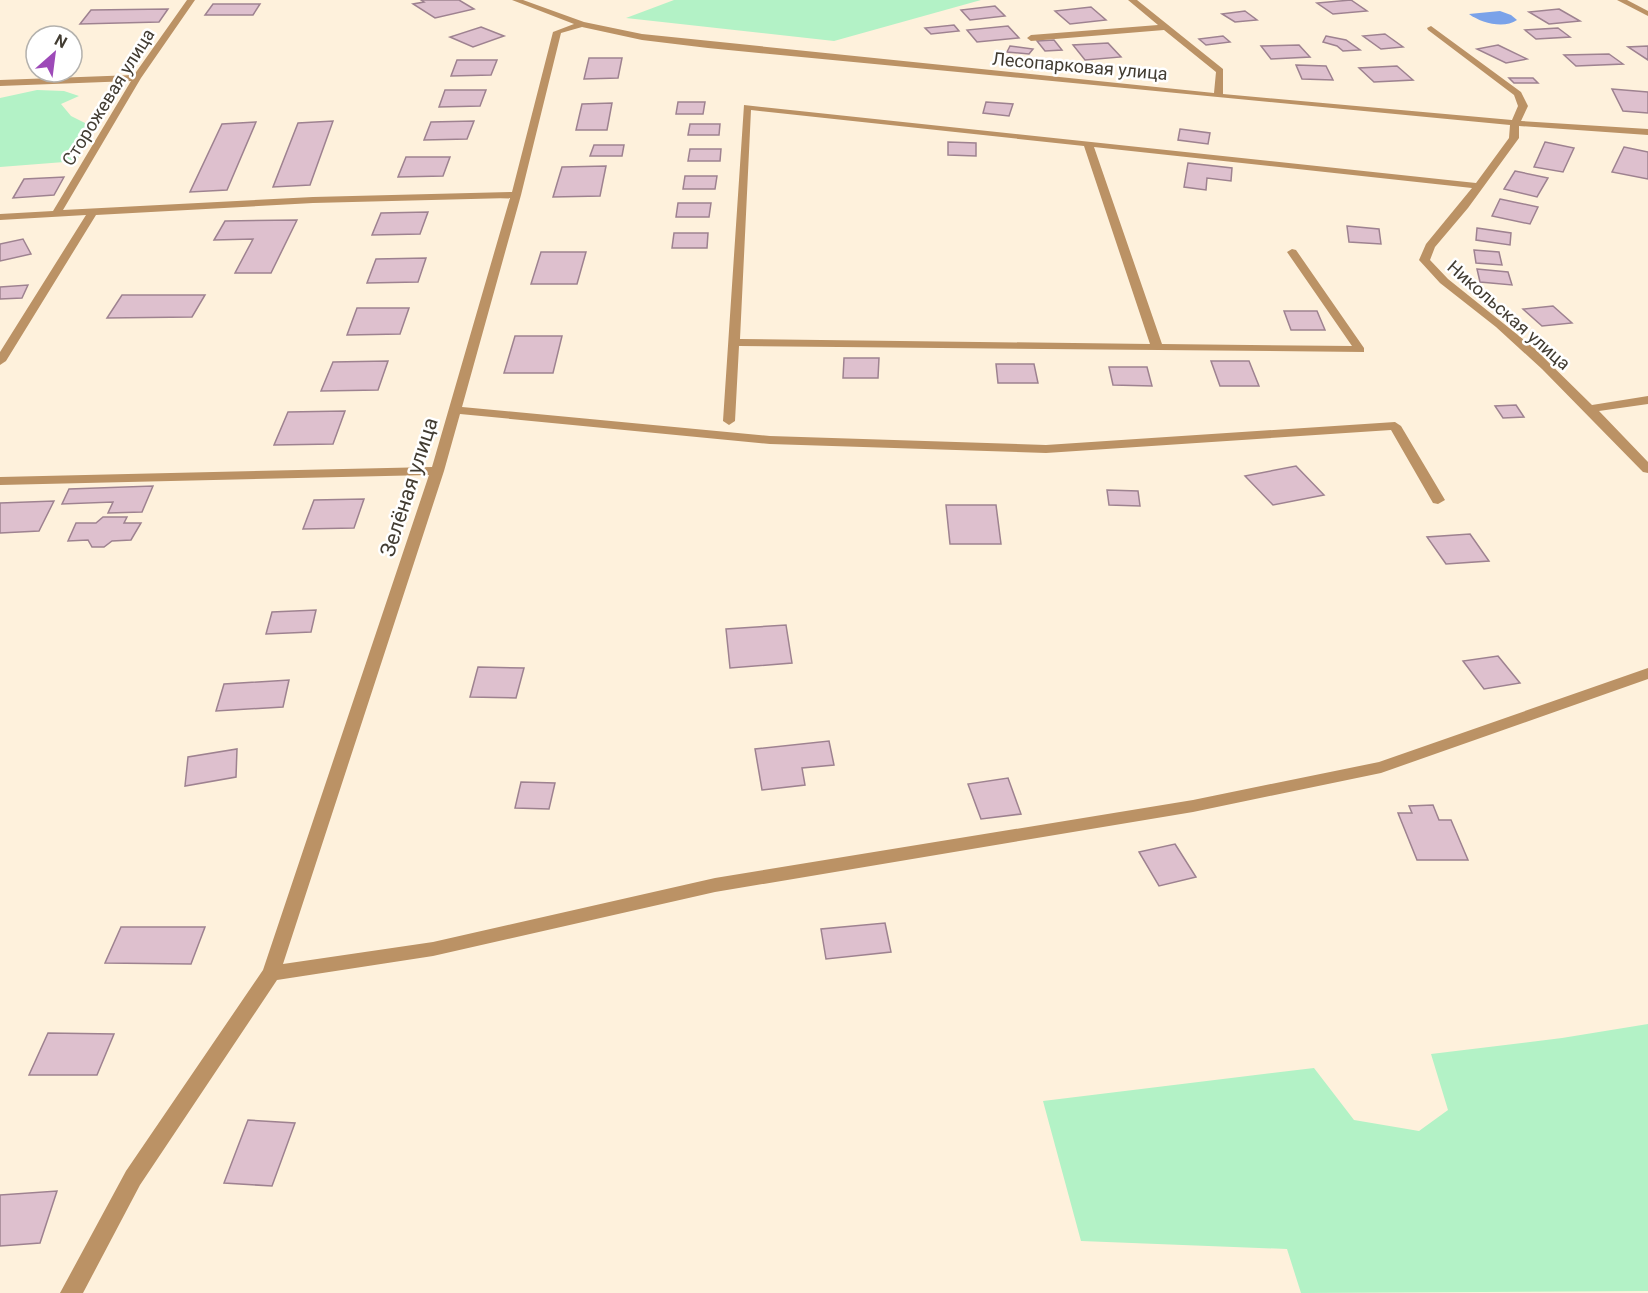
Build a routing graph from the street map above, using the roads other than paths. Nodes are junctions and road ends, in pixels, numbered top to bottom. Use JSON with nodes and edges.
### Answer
{"nodes":[{"id":1,"x":191,"y":0,"type":"edge"},
{"id":2,"x":516,"y":0,"type":"edge"},
{"id":3,"x":1132,"y":0,"type":"edge"},
{"id":4,"x":1621,"y":0,"type":"edge"},
{"id":5,"x":1648,"y":14,"type":"edge"},
{"id":6,"x":582,"y":24,"type":"junction"},
{"id":7,"x":1165,"y":27,"type":"junction"},
{"id":8,"x":1431,"y":28,"type":"dead end"},
{"id":9,"x":1031,"y":38,"type":"dead end"},
{"id":10,"x":137,"y":78,"type":"junction"},
{"id":11,"x":0,"y":83,"type":"edge"},
{"id":12,"x":1218,"y":96,"type":"junction"},
{"id":13,"x":1515,"y":123,"type":"junction"},
{"id":14,"x":1648,"y":132,"type":"edge"},
{"id":15,"x":1088,"y":144,"type":"junction"},
{"id":16,"x":1479,"y":186,"type":"junction"},
{"id":17,"x":516,"y":195,"type":"junction"},
{"id":18,"x":93,"y":212,"type":"junction"},
{"id":19,"x":56,"y":214,"type":"junction"},
{"id":20,"x":0,"y":217,"type":"edge"},
{"id":21,"x":1292,"y":252,"type":"dead end"},
{"id":22,"x":734,"y":342,"type":"junction"},
{"id":23,"x":1157,"y":346,"type":"junction"},
{"id":24,"x":0,"y":361,"type":"edge"},
{"id":25,"x":1648,"y":400,"type":"edge"},
{"id":26,"x":455,"y":410,"type":"junction"},
{"id":27,"x":1590,"y":410,"type":"junction"},
{"id":28,"x":729,"y":421,"type":"dead end"},
{"id":29,"x":1648,"y":469,"type":"edge"},
{"id":30,"x":437,"y":471,"type":"junction"},
{"id":31,"x":0,"y":482,"type":"edge"},
{"id":32,"x":1438,"y":500,"type":"dead end"},
{"id":33,"x":1648,"y":673,"type":"edge"},
{"id":34,"x":271,"y":974,"type":"junction"},
{"id":35,"x":71,"y":1293,"type":"edge"}],
"edges":[{"from":1,"to":10,"type":"street","name":"Сторожевая улица"},
{"from":2,"to":6,"type":"street","name":"Лесопарковая улица"},
{"from":3,"to":7,"type":"street"},
{"from":4,"to":5,"type":"street"},
{"from":6,"to":12,"type":"street","name":"Лесопарковая улица"},
{"from":6,"to":17,"type":"street","name":"Зелёная улица"},
{"from":7,"to":9,"type":"street"},
{"from":7,"to":12,"type":"street"},
{"from":8,"to":13,"type":"street","name":"Никольская улица"},
{"from":10,"to":11,"type":"street"},
{"from":10,"to":19,"type":"street","name":"Сторожевая улица"},
{"from":12,"to":13,"type":"street","name":"Лесопарковая улица"},
{"from":13,"to":14,"type":"street","name":"Лесопарковая улица"},
{"from":13,"to":16,"type":"street","name":"Никольская улица"},
{"from":15,"to":16,"type":"street"},
{"from":15,"to":22,"type":"street"},
{"from":15,"to":23,"type":"street"},
{"from":16,"to":27,"type":"street","name":"Никольская улица"},
{"from":17,"to":18,"type":"street"},
{"from":17,"to":26,"type":"street","name":"Зелёная улица"},
{"from":18,"to":19,"type":"street"},
{"from":18,"to":24,"type":"street"},
{"from":19,"to":20,"type":"street"},
{"from":21,"to":23,"type":"street"},
{"from":22,"to":23,"type":"street"},
{"from":22,"to":28,"type":"street"},
{"from":25,"to":27,"type":"street"},
{"from":26,"to":30,"type":"street","name":"Зелёная улица"},
{"from":26,"to":32,"type":"street"},
{"from":27,"to":29,"type":"street"},
{"from":30,"to":31,"type":"street"},
{"from":30,"to":34,"type":"street","name":"Зелёная улица"},
{"from":33,"to":34,"type":"street"},
{"from":34,"to":35,"type":"street","name":"Зелёная улица"}]}
